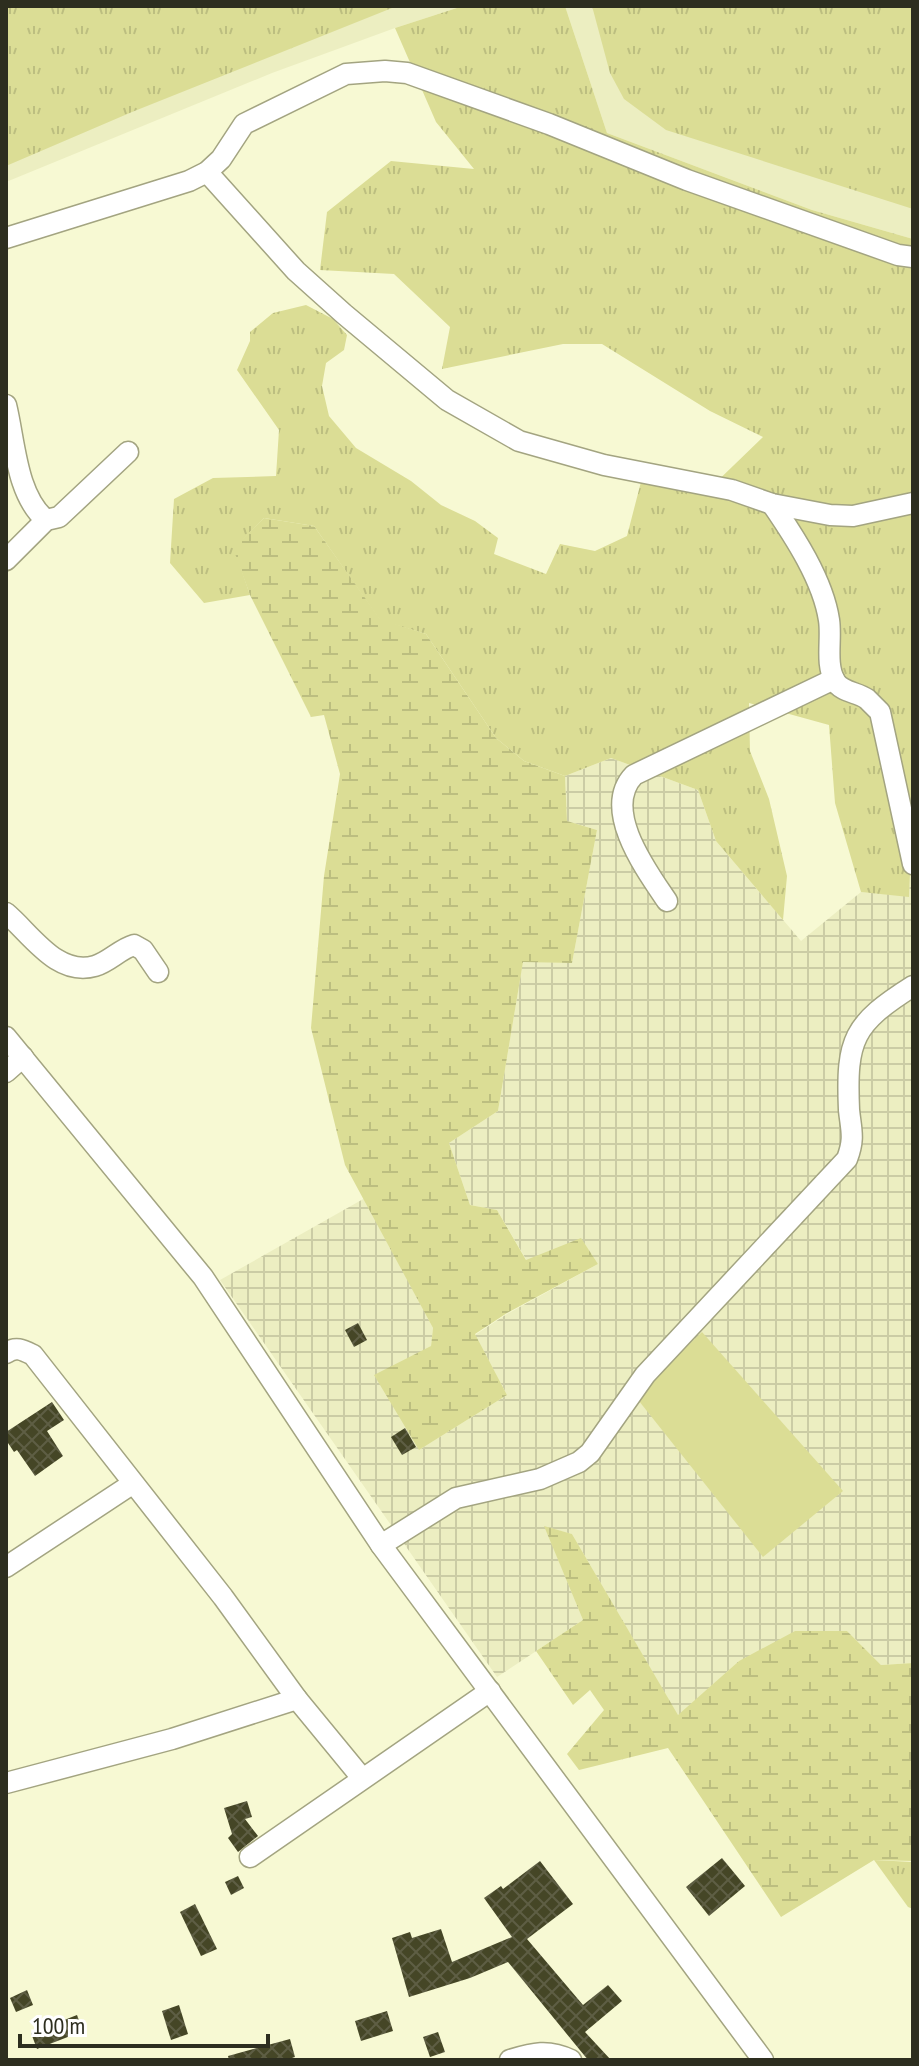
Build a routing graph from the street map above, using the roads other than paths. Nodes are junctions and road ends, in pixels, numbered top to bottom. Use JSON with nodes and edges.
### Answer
{"nodes":[{"id":1,"x":207,"y":172,"type":"junction"},
{"id":2,"x":6,"y":238,"type":"edge"},
{"id":3,"x":913,"y":257,"type":"edge"},
{"id":4,"x":6,"y":405,"type":"edge"},
{"id":5,"x":128,"y":452,"type":"dead end"},
{"id":6,"x":913,"y":503,"type":"edge"},
{"id":7,"x":772,"y":504,"type":"junction"},
{"id":8,"x":46,"y":520,"type":"junction"},
{"id":9,"x":6,"y":560,"type":"edge"},
{"id":10,"x":834,"y":679,"type":"junction"},
{"id":11,"x":913,"y":864,"type":"edge"},
{"id":12,"x":667,"y":901,"type":"dead end"},
{"id":13,"x":6,"y":913,"type":"edge"},
{"id":14,"x":158,"y":972,"type":"dead end"},
{"id":15,"x":913,"y":986,"type":"edge"},
{"id":16,"x":6,"y":1037,"type":"edge"},
{"id":17,"x":23,"y":1057,"type":"junction"},
{"id":18,"x":6,"y":1072,"type":"edge"},
{"id":19,"x":6,"y":1353,"type":"edge"},
{"id":20,"x":132,"y":1484,"type":"junction"},
{"id":21,"x":381,"y":1545,"type":"junction"},
{"id":22,"x":6,"y":1567,"type":"edge"},
{"id":23,"x":490,"y":1691,"type":"junction"},
{"id":24,"x":297,"y":1699,"type":"junction"},
{"id":25,"x":362,"y":1778,"type":"junction"},
{"id":26,"x":6,"y":1783,"type":"edge"},
{"id":27,"x":250,"y":1857,"type":"dead end"},
{"id":28,"x":510,"y":2060,"type":"edge"},
{"id":29,"x":571,"y":2060,"type":"edge"},
{"id":30,"x":763,"y":2060,"type":"edge"}],
"edges":[{"from":1,"to":2,"type":"street"},
{"from":1,"to":3,"type":"street"},
{"from":1,"to":7,"type":"street"},
{"from":4,"to":8,"type":"street"},
{"from":5,"to":8,"type":"street"},
{"from":6,"to":7,"type":"street"},
{"from":7,"to":10,"type":"street"},
{"from":8,"to":9,"type":"street"},
{"from":10,"to":11,"type":"street"},
{"from":10,"to":12,"type":"street"},
{"from":13,"to":14,"type":"street"},
{"from":15,"to":21,"type":"street"},
{"from":16,"to":17,"type":"street"},
{"from":17,"to":18,"type":"street"},
{"from":17,"to":21,"type":"street"},
{"from":19,"to":20,"type":"street"},
{"from":20,"to":22,"type":"street"},
{"from":20,"to":24,"type":"street"},
{"from":21,"to":23,"type":"street"},
{"from":23,"to":25,"type":"street"},
{"from":23,"to":30,"type":"street"},
{"from":24,"to":25,"type":"street"},
{"from":24,"to":26,"type":"street"},
{"from":25,"to":27,"type":"street"},
{"from":28,"to":29,"type":"street"}]}
